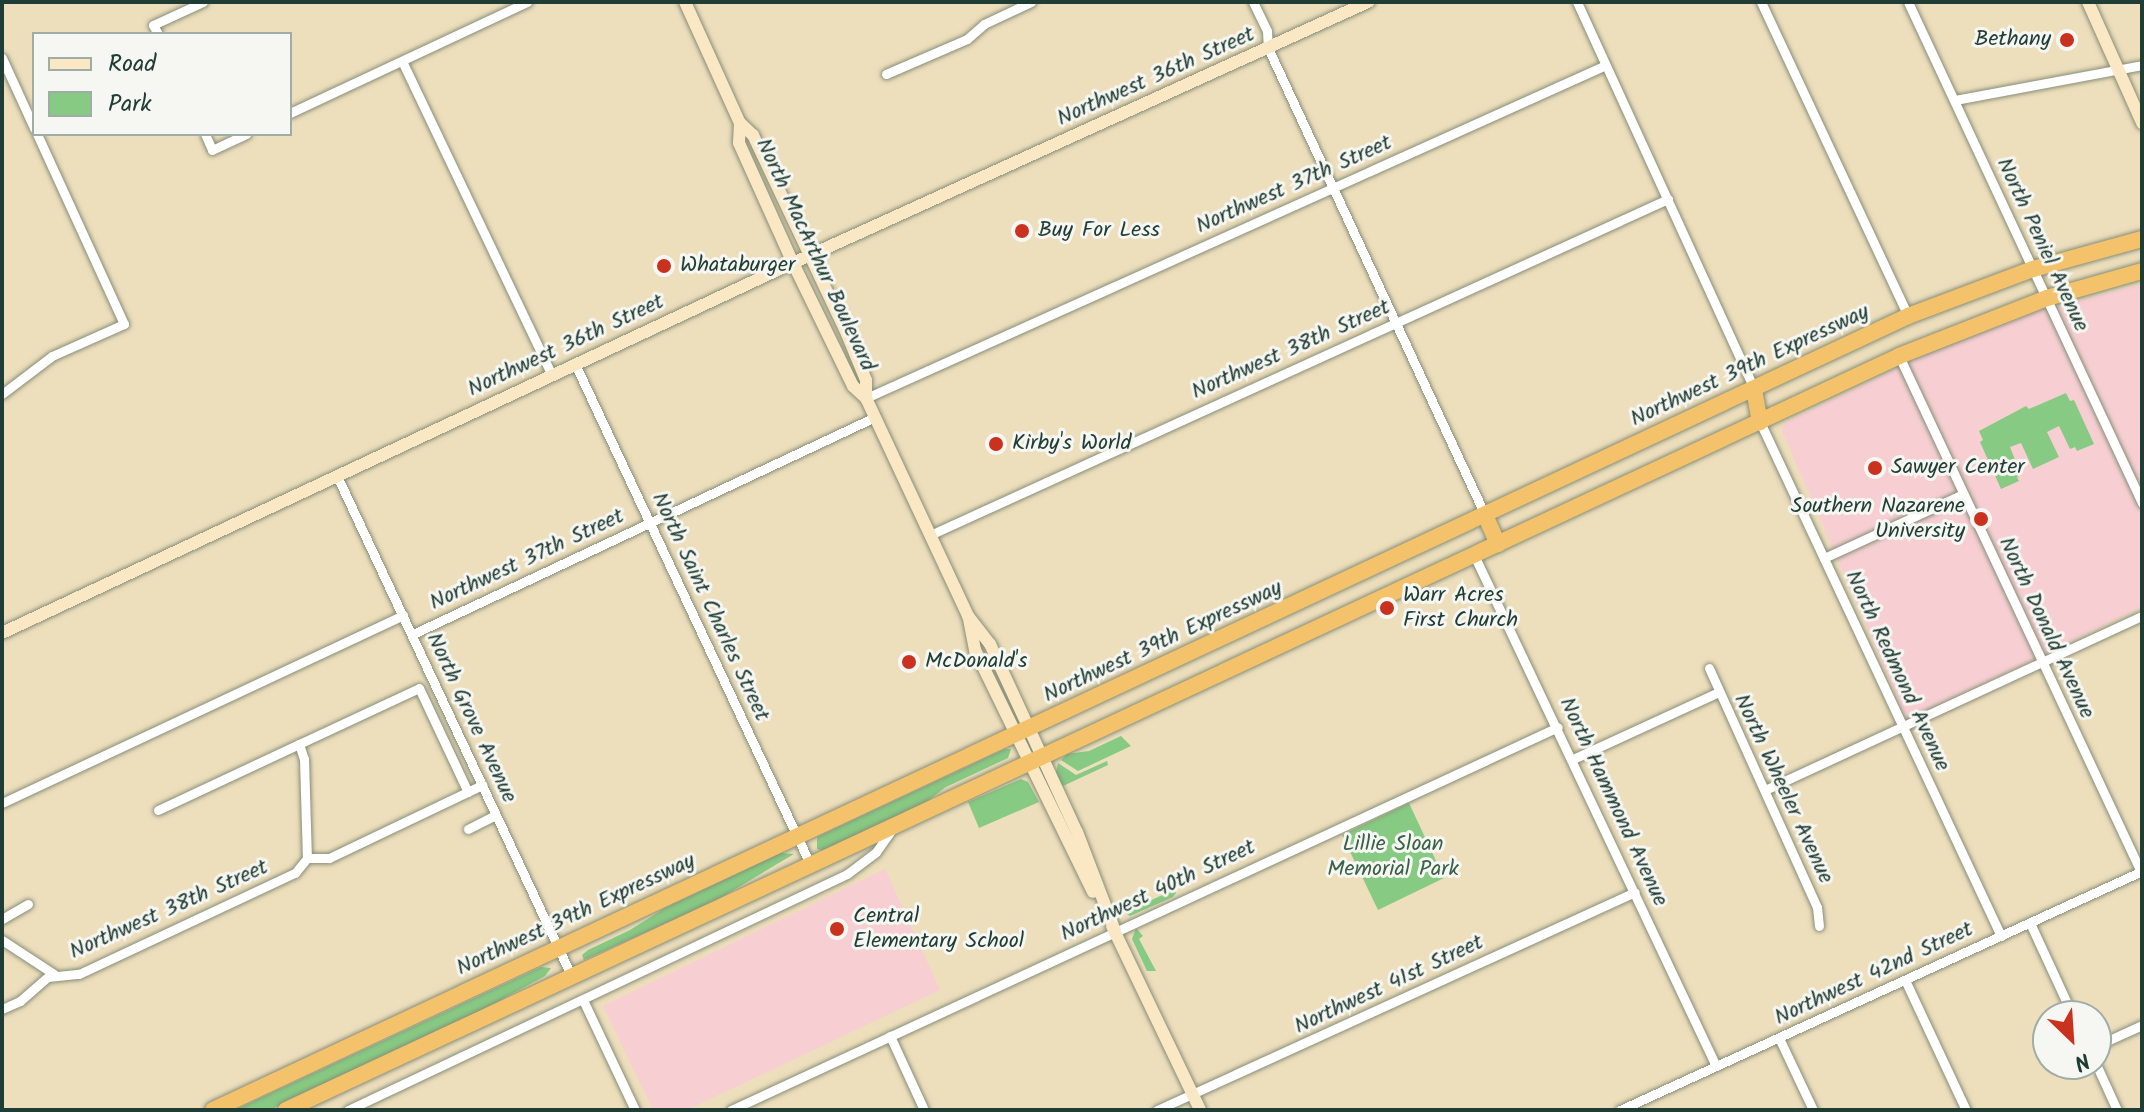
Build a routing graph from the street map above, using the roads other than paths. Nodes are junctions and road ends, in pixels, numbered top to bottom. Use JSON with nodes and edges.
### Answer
{"nodes":[{"id":1,"x":203,"y":2,"type":"edge"},
{"id":2,"x":527,"y":2,"type":"edge"},
{"id":3,"x":686,"y":2,"type":"edge"},
{"id":4,"x":1031,"y":2,"type":"edge"},
{"id":5,"x":1253,"y":2,"type":"edge"},
{"id":6,"x":1368,"y":2,"type":"edge"},
{"id":7,"x":1577,"y":2,"type":"edge"},
{"id":8,"x":1761,"y":2,"type":"edge"},
{"id":9,"x":1908,"y":2,"type":"edge"},
{"id":10,"x":2088,"y":2,"type":"edge"},
{"id":11,"x":156,"y":30,"type":"edge"},
{"id":12,"x":1268,"y":48,"type":"junction"},
{"id":13,"x":2,"y":58,"type":"edge"},
{"id":14,"x":402,"y":61,"type":"junction"},
{"id":15,"x":1606,"y":65,"type":"junction"},
{"id":16,"x":2142,"y":65,"type":"edge"},
{"id":17,"x":2119,"y":68,"type":"junction"},
{"id":18,"x":886,"y":74,"type":"dead end"},
{"id":19,"x":1955,"y":100,"type":"junction"},
{"id":20,"x":292,"y":112,"type":"edge"},
{"id":21,"x":740,"y":123,"type":"junction"},
{"id":22,"x":2142,"y":123,"type":"edge"},
{"id":23,"x":32,"y":124,"type":"edge"},
{"id":24,"x":38,"y":136,"type":"edge"},
{"id":25,"x":206,"y":136,"type":"edge"},
{"id":26,"x":242,"y":136,"type":"edge"},
{"id":27,"x":1333,"y":187,"type":"junction"},
{"id":28,"x":1668,"y":199,"type":"junction"},
{"id":29,"x":2142,"y":239,"type":"edge"},
{"id":30,"x":810,"y":255,"type":"junction"},
{"id":31,"x":793,"y":263,"type":"junction"},
{"id":32,"x":2033,"y":269,"type":"junction"},
{"id":33,"x":2142,"y":271,"type":"edge"},
{"id":34,"x":2047,"y":298,"type":"junction"},
{"id":35,"x":1908,"y":316,"type":"junction"},
{"id":36,"x":1395,"y":323,"type":"junction"},
{"id":37,"x":1899,"y":356,"type":"junction"},
{"id":38,"x":575,"y":364,"type":"junction"},
{"id":39,"x":552,"y":375,"type":"junction"},
{"id":40,"x":1754,"y":389,"type":"junction"},
{"id":41,"x":2,"y":394,"type":"edge"},
{"id":42,"x":866,"y":398,"type":"junction"},
{"id":43,"x":875,"y":417,"type":"junction"},
{"id":44,"x":1760,"y":422,"type":"junction"},
{"id":45,"x":1611,"y":456,"type":"junction"},
{"id":46,"x":337,"y":476,"type":"junction"},
{"id":47,"x":1623,"y":485,"type":"junction"},
{"id":48,"x":1963,"y":494,"type":"junction"},
{"id":49,"x":2142,"y":503,"type":"edge"},
{"id":50,"x":1485,"y":515,"type":"junction"},
{"id":51,"x":650,"y":521,"type":"junction"},
{"id":52,"x":1462,"y":526,"type":"junction"},
{"id":53,"x":930,"y":535,"type":"junction"},
{"id":54,"x":1498,"y":544,"type":"junction"},
{"id":55,"x":1474,"y":555,"type":"junction"},
{"id":56,"x":1824,"y":558,"type":"junction"},
{"id":57,"x":403,"y":615,"type":"junction"},
{"id":58,"x":2142,"y":616,"type":"edge"},
{"id":59,"x":2,"y":633,"type":"edge"},
{"id":60,"x":413,"y":634,"type":"junction"},
{"id":61,"x":2043,"y":662,"type":"junction"},
{"id":62,"x":1709,"y":668,"type":"dead end"},
{"id":63,"x":434,"y":681,"type":"junction"},
{"id":64,"x":419,"y":688,"type":"junction"},
{"id":65,"x":1719,"y":692,"type":"junction"},
{"id":66,"x":1904,"y":726,"type":"junction"},
{"id":67,"x":1558,"y":727,"type":"junction"},
{"id":68,"x":1022,"y":732,"type":"junction"},
{"id":69,"x":299,"y":744,"type":"junction"},
{"id":70,"x":1573,"y":759,"type":"junction"},
{"id":71,"x":1036,"y":760,"type":"junction"},
{"id":72,"x":482,"y":785,"type":"junction"},
{"id":73,"x":1765,"y":790,"type":"junction"},
{"id":74,"x":468,"y":792,"type":"junction"},
{"id":75,"x":2,"y":803,"type":"edge"},
{"id":76,"x":158,"y":810,"type":"dead end"},
{"id":77,"x":496,"y":815,"type":"junction"},
{"id":78,"x":893,"y":827,"type":"junction"},
{"id":79,"x":468,"y":829,"type":"dead end"},
{"id":80,"x":799,"y":837,"type":"junction"},
{"id":81,"x":307,"y":858,"type":"junction"},
{"id":82,"x":811,"y":866,"type":"junction"},
{"id":83,"x":2141,"y":872,"type":"edge"},
{"id":84,"x":1635,"y":892,"type":"junction"},
{"id":85,"x":28,"y":904,"type":"dead end"},
{"id":86,"x":2,"y":919,"type":"edge"},
{"id":87,"x":2030,"y":923,"type":"junction"},
{"id":88,"x":1819,"y":926,"type":"dead end"},
{"id":89,"x":1115,"y":931,"type":"junction"},
{"id":90,"x":2001,"y":936,"type":"junction"},
{"id":91,"x":2,"y":940,"type":"edge"},
{"id":92,"x":559,"y":948,"type":"junction"},
{"id":93,"x":54,"y":974,"type":"junction"},
{"id":94,"x":571,"y":975,"type":"junction"},
{"id":95,"x":1905,"y":980,"type":"junction"},
{"id":96,"x":583,"y":1000,"type":"junction"},
{"id":97,"x":2066,"y":1000,"type":"edge"},
{"id":98,"x":2,"y":1009,"type":"edge"},
{"id":99,"x":2142,"y":1025,"type":"edge"},
{"id":100,"x":890,"y":1036,"type":"junction"},
{"id":101,"x":1779,"y":1038,"type":"junction"},
{"id":102,"x":2112,"y":1039,"type":"edge"},
{"id":103,"x":1716,"y":1066,"type":"junction"},
{"id":104,"x":2103,"y":1080,"type":"edge"},
{"id":105,"x":1192,"y":1094,"type":"junction"},
{"id":106,"x":213,"y":1110,"type":"edge"},
{"id":107,"x":286,"y":1110,"type":"edge"},
{"id":108,"x":348,"y":1110,"type":"edge"},
{"id":109,"x":635,"y":1110,"type":"edge"},
{"id":110,"x":731,"y":1110,"type":"edge"},
{"id":111,"x":924,"y":1110,"type":"edge"},
{"id":112,"x":1157,"y":1110,"type":"edge"},
{"id":113,"x":1200,"y":1110,"type":"edge"},
{"id":114,"x":1620,"y":1110,"type":"edge"},
{"id":115,"x":1813,"y":1110,"type":"edge"},
{"id":116,"x":1966,"y":1110,"type":"edge"},
{"id":117,"x":2117,"y":1110,"type":"edge"}],
"edges":[{"from":1,"to":11,"type":"street"},
{"from":2,"to":14,"type":"street"},
{"from":3,"to":21,"type":"main road","name":"North MacArthur Boulevard"},
{"from":4,"to":18,"type":"street"},
{"from":5,"to":12,"type":"street"},
{"from":6,"to":12,"type":"main road","name":"Northwest 36th Street"},
{"from":7,"to":15,"type":"street"},
{"from":8,"to":35,"type":"street"},
{"from":9,"to":19,"type":"street","name":"North Peniel Avenue"},
{"from":10,"to":17,"type":"main road"},
{"from":12,"to":27,"type":"street"},
{"from":12,"to":30,"type":"main road","name":"Northwest 36th Street"},
{"from":13,"to":23,"type":"street"},
{"from":14,"to":20,"type":"street"},
{"from":14,"to":39,"type":"street"},
{"from":15,"to":27,"type":"street","name":"Northwest 37th Street"},
{"from":15,"to":28,"type":"street"},
{"from":16,"to":17,"type":"street"},
{"from":17,"to":19,"type":"street"},
{"from":17,"to":22,"type":"main road"},
{"from":19,"to":32,"type":"street","name":"North Peniel Avenue"},
{"from":21,"to":30,"type":"main road","name":"North MacArthur Boulevard"},
{"from":21,"to":31,"type":"main road","name":"North MacArthur Boulevard"},
{"from":24,"to":41,"type":"street"},
{"from":25,"to":26,"type":"street"},
{"from":27,"to":36,"type":"street"},
{"from":27,"to":42,"type":"street","name":"Northwest 37th Street"},
{"from":28,"to":36,"type":"street","name":"Northwest 38th Street"},
{"from":28,"to":40,"type":"street"},
{"from":29,"to":32,"type":"highway","name":"Northwest 39th Expressway"},
{"from":30,"to":31,"type":"main road","name":"Northwest 36th Street"},
{"from":30,"to":42,"type":"main road","name":"North MacArthur Boulevard"},
{"from":31,"to":38,"type":"main road","name":"Northwest 36th Street"},
{"from":31,"to":42,"type":"main road","name":"North MacArthur Boulevard"},
{"from":32,"to":34,"type":"street","name":"North Peniel Avenue"},
{"from":32,"to":35,"type":"highway","name":"Northwest 39th Expressway"},
{"from":33,"to":34,"type":"highway"},
{"from":34,"to":37,"type":"highway"},
{"from":34,"to":49,"type":"street","name":"North Peniel Avenue"},
{"from":35,"to":40,"type":"highway","name":"Northwest 39th Expressway"},
{"from":36,"to":50,"type":"street"},
{"from":36,"to":53,"type":"street","name":"Northwest 38th Street"},
{"from":37,"to":44,"type":"highway"},
{"from":37,"to":48,"type":"street","name":"North Donald Avenue"},
{"from":38,"to":39,"type":"main road","name":"Northwest 36th Street"},
{"from":38,"to":51,"type":"street","name":"North Saint Charles Street"},
{"from":39,"to":46,"type":"main road","name":"Northwest 36th Street"},
{"from":40,"to":44,"type":"highway"},
{"from":40,"to":45,"type":"highway","name":"Northwest 39th Expressway"},
{"from":42,"to":43,"type":"main road","name":"North MacArthur Boulevard"},
{"from":43,"to":51,"type":"street","name":"Northwest 37th Street"},
{"from":43,"to":53,"type":"main road","name":"North MacArthur Boulevard"},
{"from":44,"to":47,"type":"highway"},
{"from":44,"to":56,"type":"street","name":"North Redmond Avenue"},
{"from":45,"to":47,"type":"highway"},
{"from":45,"to":50,"type":"highway","name":"Northwest 39th Expressway"},
{"from":46,"to":57,"type":"street","name":"North Grove Avenue"},
{"from":46,"to":59,"type":"main road","name":"Northwest 36th Street"},
{"from":47,"to":54,"type":"highway"},
{"from":48,"to":56,"type":"street"},
{"from":48,"to":61,"type":"street","name":"North Donald Avenue"},
{"from":50,"to":52,"type":"highway","name":"Northwest 39th Expressway"},
{"from":50,"to":54,"type":"highway"},
{"from":51,"to":60,"type":"street","name":"Northwest 37th Street"},
{"from":51,"to":80,"type":"street","name":"North Saint Charles Street"},
{"from":52,"to":55,"type":"highway"},
{"from":52,"to":68,"type":"highway","name":"Northwest 39th Expressway"},
{"from":53,"to":68,"type":"main road","name":"North MacArthur Boulevard"},
{"from":54,"to":55,"type":"highway"},
{"from":55,"to":67,"type":"street","name":"North Hammond Avenue"},
{"from":55,"to":71,"type":"highway"},
{"from":56,"to":66,"type":"street","name":"North Redmond Avenue"},
{"from":57,"to":60,"type":"street","name":"North Grove Avenue"},
{"from":57,"to":75,"type":"street","name":"Northwest 37th Street"},
{"from":58,"to":61,"type":"street"},
{"from":60,"to":63,"type":"street","name":"North Grove Avenue"},
{"from":61,"to":66,"type":"street"},
{"from":61,"to":83,"type":"street","name":"North Donald Avenue"},
{"from":62,"to":65,"type":"street","name":"North Wheeler Avenue"},
{"from":63,"to":64,"type":"street"},
{"from":63,"to":72,"type":"street","name":"North Grove Avenue"},
{"from":64,"to":69,"type":"street"},
{"from":64,"to":74,"type":"street"},
{"from":65,"to":70,"type":"street"},
{"from":65,"to":73,"type":"street","name":"North Wheeler Avenue"},
{"from":66,"to":73,"type":"street"},
{"from":66,"to":90,"type":"street","name":"North Redmond Avenue"},
{"from":67,"to":70,"type":"street","name":"North Hammond Avenue"},
{"from":67,"to":89,"type":"street","name":"Northwest 40th Street"},
{"from":68,"to":71,"type":"main road","name":"North MacArthur Boulevard"},
{"from":68,"to":80,"type":"highway","name":"Northwest 39th Expressway"},
{"from":69,"to":76,"type":"street"},
{"from":69,"to":81,"type":"street"},
{"from":70,"to":84,"type":"street","name":"North Hammond Avenue"},
{"from":71,"to":78,"type":"highway"},
{"from":71,"to":89,"type":"main road","name":"North MacArthur Boulevard"},
{"from":72,"to":74,"type":"street","name":"Northwest 38th Street"},
{"from":72,"to":77,"type":"street","name":"North Grove Avenue"},
{"from":73,"to":88,"type":"street","name":"North Wheeler Avenue"},
{"from":74,"to":81,"type":"street","name":"Northwest 38th Street"},
{"from":77,"to":79,"type":"street"},
{"from":77,"to":92,"type":"street","name":"North Grove Avenue"},
{"from":78,"to":82,"type":"highway"},
{"from":78,"to":96,"type":"street"},
{"from":80,"to":82,"type":"street","name":"North Saint Charles Street"},
{"from":80,"to":92,"type":"highway","name":"Northwest 39th Expressway"},
{"from":81,"to":93,"type":"street","name":"Northwest 38th Street"},
{"from":82,"to":94,"type":"highway"},
{"from":83,"to":87,"type":"street","name":"Northwest 42nd Street"},
{"from":84,"to":103,"type":"street","name":"North Hammond Avenue"},
{"from":84,"to":105,"type":"street","name":"Northwest 41st Street"},
{"from":85,"to":86,"type":"street"},
{"from":87,"to":90,"type":"street","name":"Northwest 42nd Street"},
{"from":87,"to":97,"type":"street"},
{"from":89,"to":100,"type":"street","name":"Northwest 40th Street"},
{"from":89,"to":105,"type":"main road","name":"North MacArthur Boulevard"},
{"from":90,"to":95,"type":"street","name":"Northwest 42nd Street"},
{"from":91,"to":93,"type":"street"},
{"from":92,"to":94,"type":"street","name":"North Grove Avenue"},
{"from":92,"to":106,"type":"highway","name":"Northwest 39th Expressway"},
{"from":93,"to":98,"type":"street","name":"Northwest 38th Street"},
{"from":94,"to":107,"type":"highway"},
{"from":95,"to":101,"type":"street","name":"Northwest 42nd Street"},
{"from":95,"to":116,"type":"street"},
{"from":96,"to":108,"type":"street"},
{"from":96,"to":109,"type":"street"},
{"from":99,"to":102,"type":"street"},
{"from":100,"to":110,"type":"street","name":"Northwest 40th Street"},
{"from":100,"to":111,"type":"street"},
{"from":101,"to":103,"type":"street","name":"Northwest 42nd Street"},
{"from":101,"to":115,"type":"street"},
{"from":103,"to":114,"type":"street","name":"Northwest 42nd Street"},
{"from":104,"to":117,"type":"street"},
{"from":105,"to":112,"type":"street","name":"Northwest 41st Street"},
{"from":105,"to":113,"type":"main road","name":"North MacArthur Boulevard"}]}
